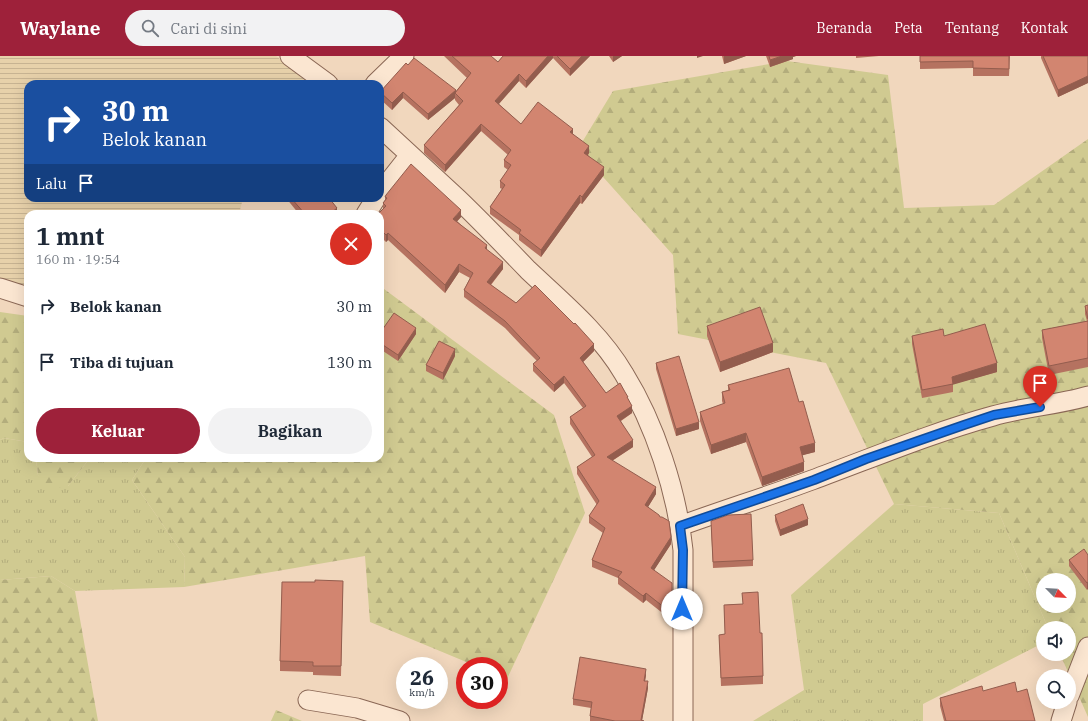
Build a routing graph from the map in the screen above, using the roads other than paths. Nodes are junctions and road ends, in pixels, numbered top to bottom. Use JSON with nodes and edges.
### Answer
{"nodes":[{"id":1,"x":290,"y":56,"type":"edge"},
{"id":2,"x":404,"y":56,"type":"edge"},
{"id":3,"x":323,"y":80,"type":"edge"},
{"id":4,"x":379,"y":80,"type":"edge"},
{"id":5,"x":384,"y":131,"type":"edge"},
{"id":6,"x":410,"y":156,"type":"junction"},
{"id":7,"x":384,"y":188,"type":"edge"},
{"id":8,"x":0,"y":288,"type":"edge"},
{"id":9,"x":24,"y":296,"type":"edge"},
{"id":10,"x":1088,"y":396,"type":"edge"},
{"id":11,"x":680,"y":526,"type":"junction"},
{"id":12,"x":1088,"y":647,"type":"edge"},
{"id":13,"x":1076,"y":678,"type":"edge"},
{"id":14,"x":308,"y":700,"type":"dead end"},
{"id":15,"x":1065,"y":709,"type":"edge"},
{"id":16,"x":400,"y":721,"type":"edge"},
{"id":17,"x":683,"y":721,"type":"edge"},
{"id":18,"x":1061,"y":721,"type":"edge"}],
"edges":[{"from":1,"to":3,"type":"street"},
{"from":2,"to":4,"type":"street"},
{"from":5,"to":6,"type":"street"},
{"from":6,"to":7,"type":"street"},
{"from":6,"to":11,"type":"street"},
{"from":8,"to":9,"type":"street"},
{"from":10,"to":11,"type":"street"},
{"from":11,"to":17,"type":"street"},
{"from":12,"to":13,"type":"street"},
{"from":14,"to":16,"type":"street"},
{"from":15,"to":18,"type":"street"}]}
